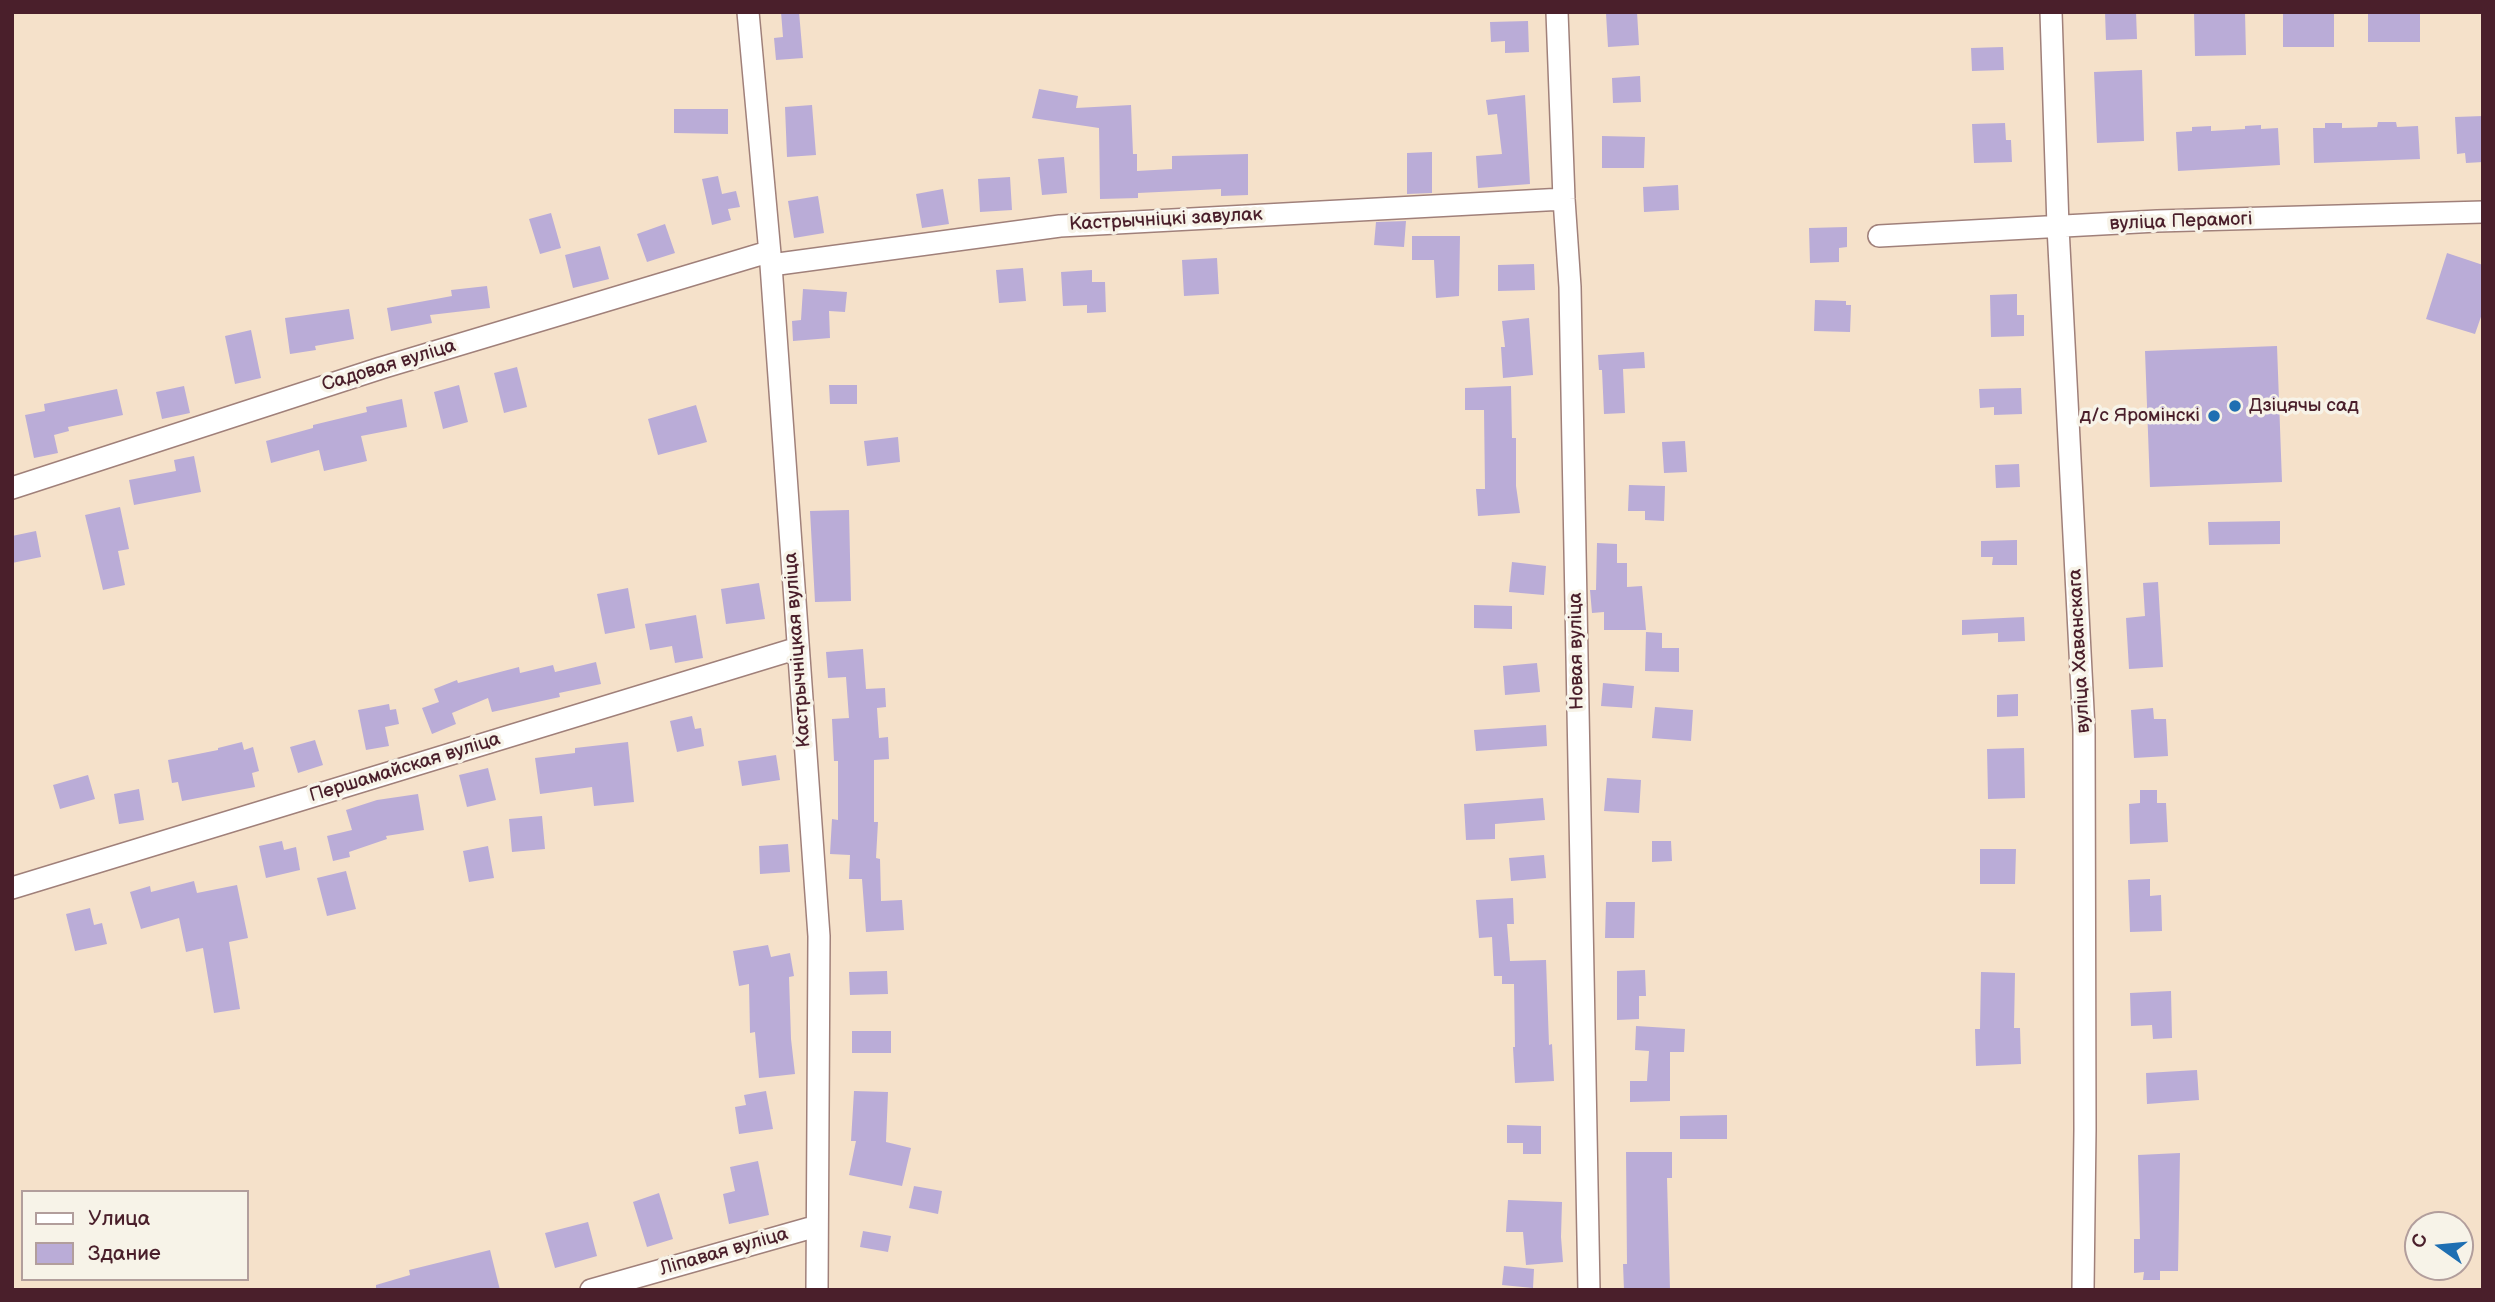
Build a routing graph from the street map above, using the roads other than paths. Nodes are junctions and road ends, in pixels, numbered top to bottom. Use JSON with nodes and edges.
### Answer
{"nodes":[{"id":1,"x":748,"y":12,"type":"edge"},
{"id":2,"x":1557,"y":12,"type":"edge"},
{"id":3,"x":2051,"y":12,"type":"edge"},
{"id":4,"x":1564,"y":199,"type":"junction"},
{"id":5,"x":2483,"y":212,"type":"edge"},
{"id":6,"x":2058,"y":227,"type":"junction"},
{"id":7,"x":1879,"y":236,"type":"dead end"},
{"id":8,"x":770,"y":259,"type":"junction"},
{"id":9,"x":12,"y":488,"type":"edge"},
{"id":10,"x":798,"y":648,"type":"junction"},
{"id":11,"x":12,"y":888,"type":"edge"},
{"id":12,"x":817,"y":1226,"type":"junction"},
{"id":13,"x":591,"y":1290,"type":"edge"},
{"id":14,"x":817,"y":1290,"type":"edge"},
{"id":15,"x":1589,"y":1290,"type":"edge"},
{"id":16,"x":2083,"y":1290,"type":"edge"}],
"edges":[{"from":1,"to":8,"type":"street","name":"Кастрычніцкая вуліца"},
{"from":2,"to":4,"type":"street","name":"Новая вуліца"},
{"from":3,"to":6,"type":"street","name":"вуліца Хаванскага"},
{"from":4,"to":8,"type":"street","name":"Кастрычніцкі завулак"},
{"from":4,"to":15,"type":"street","name":"Новая вуліца"},
{"from":5,"to":6,"type":"street","name":"вуліца Перамогі"},
{"from":6,"to":7,"type":"street","name":"вуліца Перамогі"},
{"from":6,"to":16,"type":"street","name":"вуліца Хаванскага"},
{"from":8,"to":9,"type":"street","name":"Садовая вуліца"},
{"from":8,"to":10,"type":"street","name":"Кастрычніцкая вуліца"},
{"from":10,"to":11,"type":"street","name":"Першамайская вуліца"},
{"from":10,"to":12,"type":"street","name":"Кастрычніцкая вуліца"},
{"from":12,"to":13,"type":"street","name":"Ліпавая вуліца"},
{"from":12,"to":14,"type":"street","name":"Кастрычніцкая вуліца"}]}
